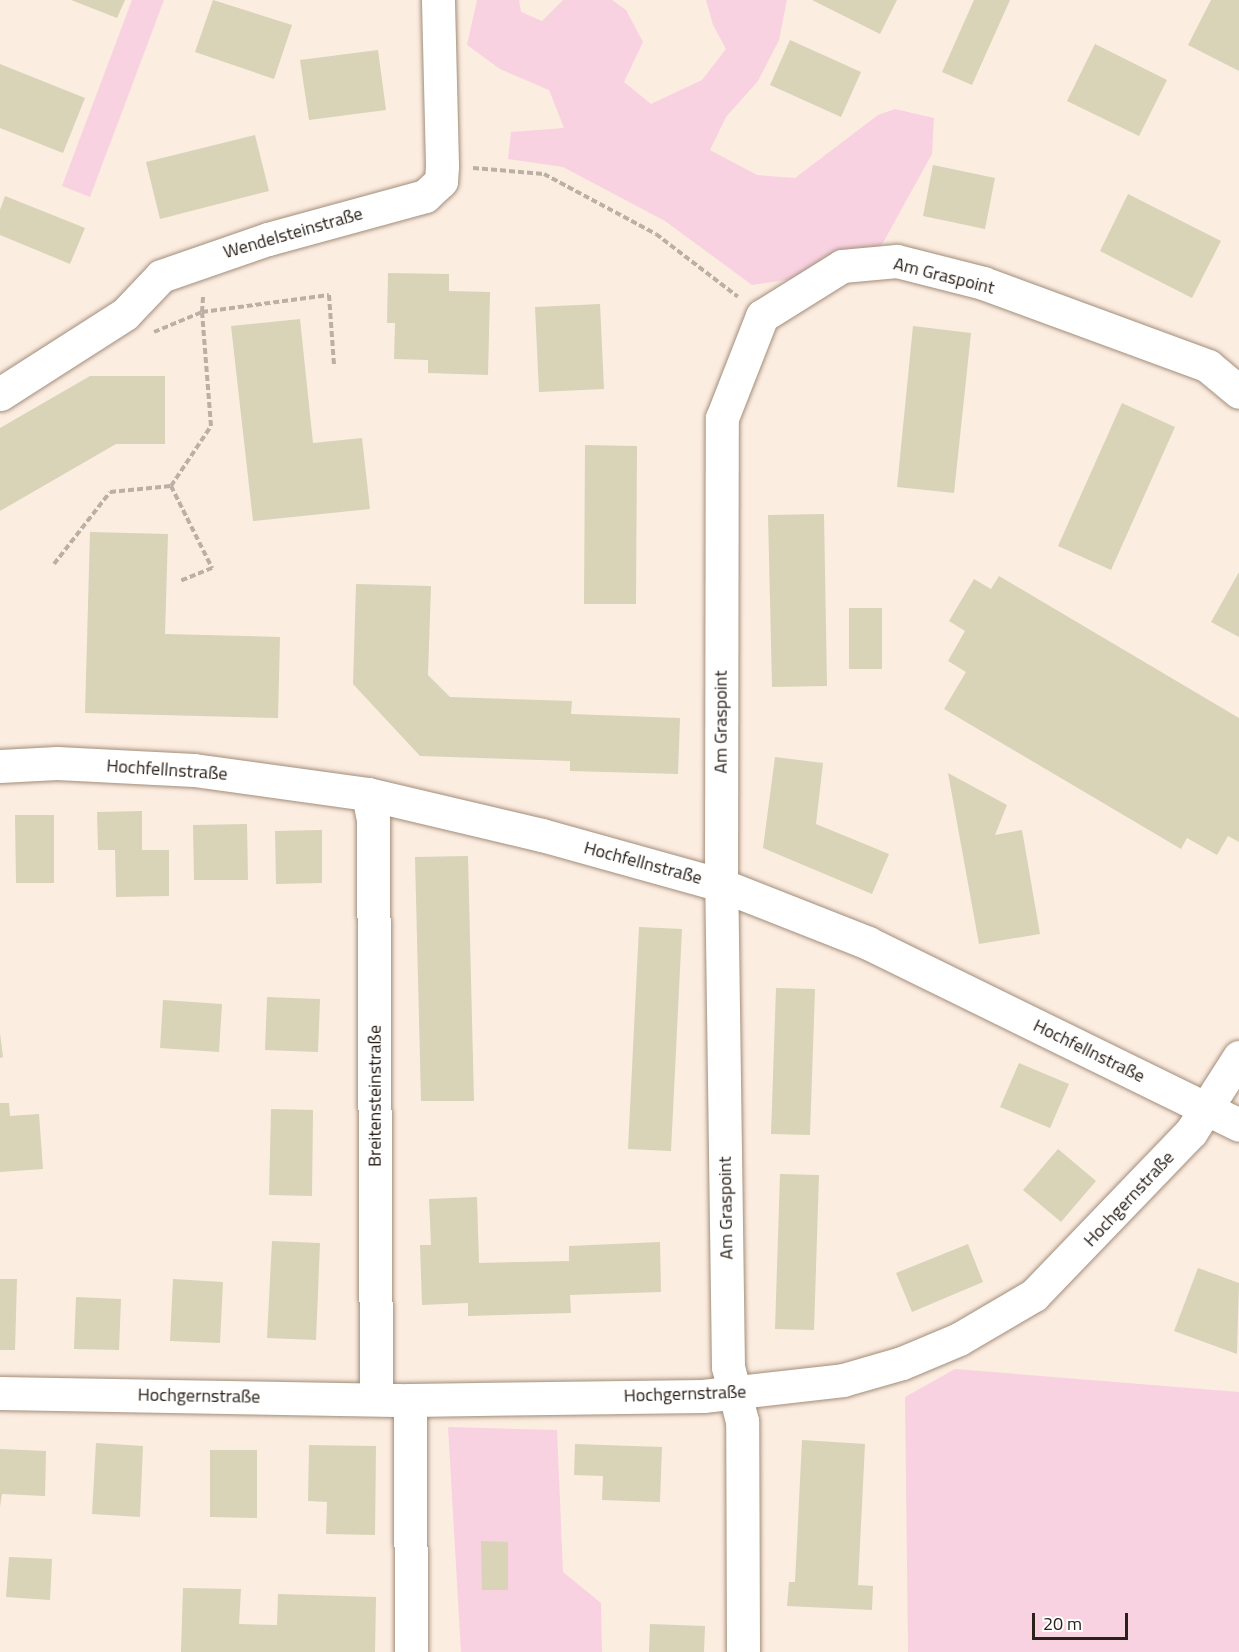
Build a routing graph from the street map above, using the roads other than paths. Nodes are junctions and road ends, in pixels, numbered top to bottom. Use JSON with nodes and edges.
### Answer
{"nodes":[{"id":1,"x":438,"y":0,"type":"edge"},
{"id":2,"x":1239,"y":392,"type":"edge"},
{"id":3,"x":0,"y":394,"type":"edge"},
{"id":4,"x":0,"y":766,"type":"edge"},
{"id":5,"x":368,"y":794,"type":"junction"},
{"id":6,"x":721,"y":885,"type":"junction"},
{"id":7,"x":1239,"y":1057,"type":"edge"},
{"id":8,"x":1208,"y":1109,"type":"junction"},
{"id":9,"x":1239,"y":1125,"type":"edge"},
{"id":10,"x":0,"y":1393,"type":"edge"},
{"id":11,"x":735,"y":1393,"type":"junction"},
{"id":12,"x":376,"y":1400,"type":"junction"},
{"id":13,"x":410,"y":1400,"type":"junction"},
{"id":14,"x":411,"y":1652,"type":"edge"},
{"id":15,"x":743,"y":1652,"type":"edge"}],
"edges":[{"from":1,"to":3,"type":"street","name":"Wendelsteinstraße"},
{"from":2,"to":6,"type":"street","name":"Am Graspoint"},
{"from":4,"to":5,"type":"street","name":"Hochfellnstraße"},
{"from":5,"to":6,"type":"street","name":"Hochfellnstraße"},
{"from":5,"to":12,"type":"street","name":"Breitensteinstraße"},
{"from":6,"to":8,"type":"street","name":"Hochfellnstraße"},
{"from":6,"to":11,"type":"street","name":"Am Graspoint"},
{"from":7,"to":8,"type":"street","name":"Hochgernstraße"},
{"from":8,"to":9,"type":"street","name":"Hochfellnstraße"},
{"from":8,"to":11,"type":"street","name":"Hochgernstraße"},
{"from":10,"to":12,"type":"street","name":"Hochgernstraße"},
{"from":11,"to":13,"type":"street","name":"Hochgernstraße"},
{"from":11,"to":15,"type":"street","name":"Am Graspoint"},
{"from":12,"to":13,"type":"street","name":"Hochgernstraße"},
{"from":13,"to":14,"type":"street"}]}
